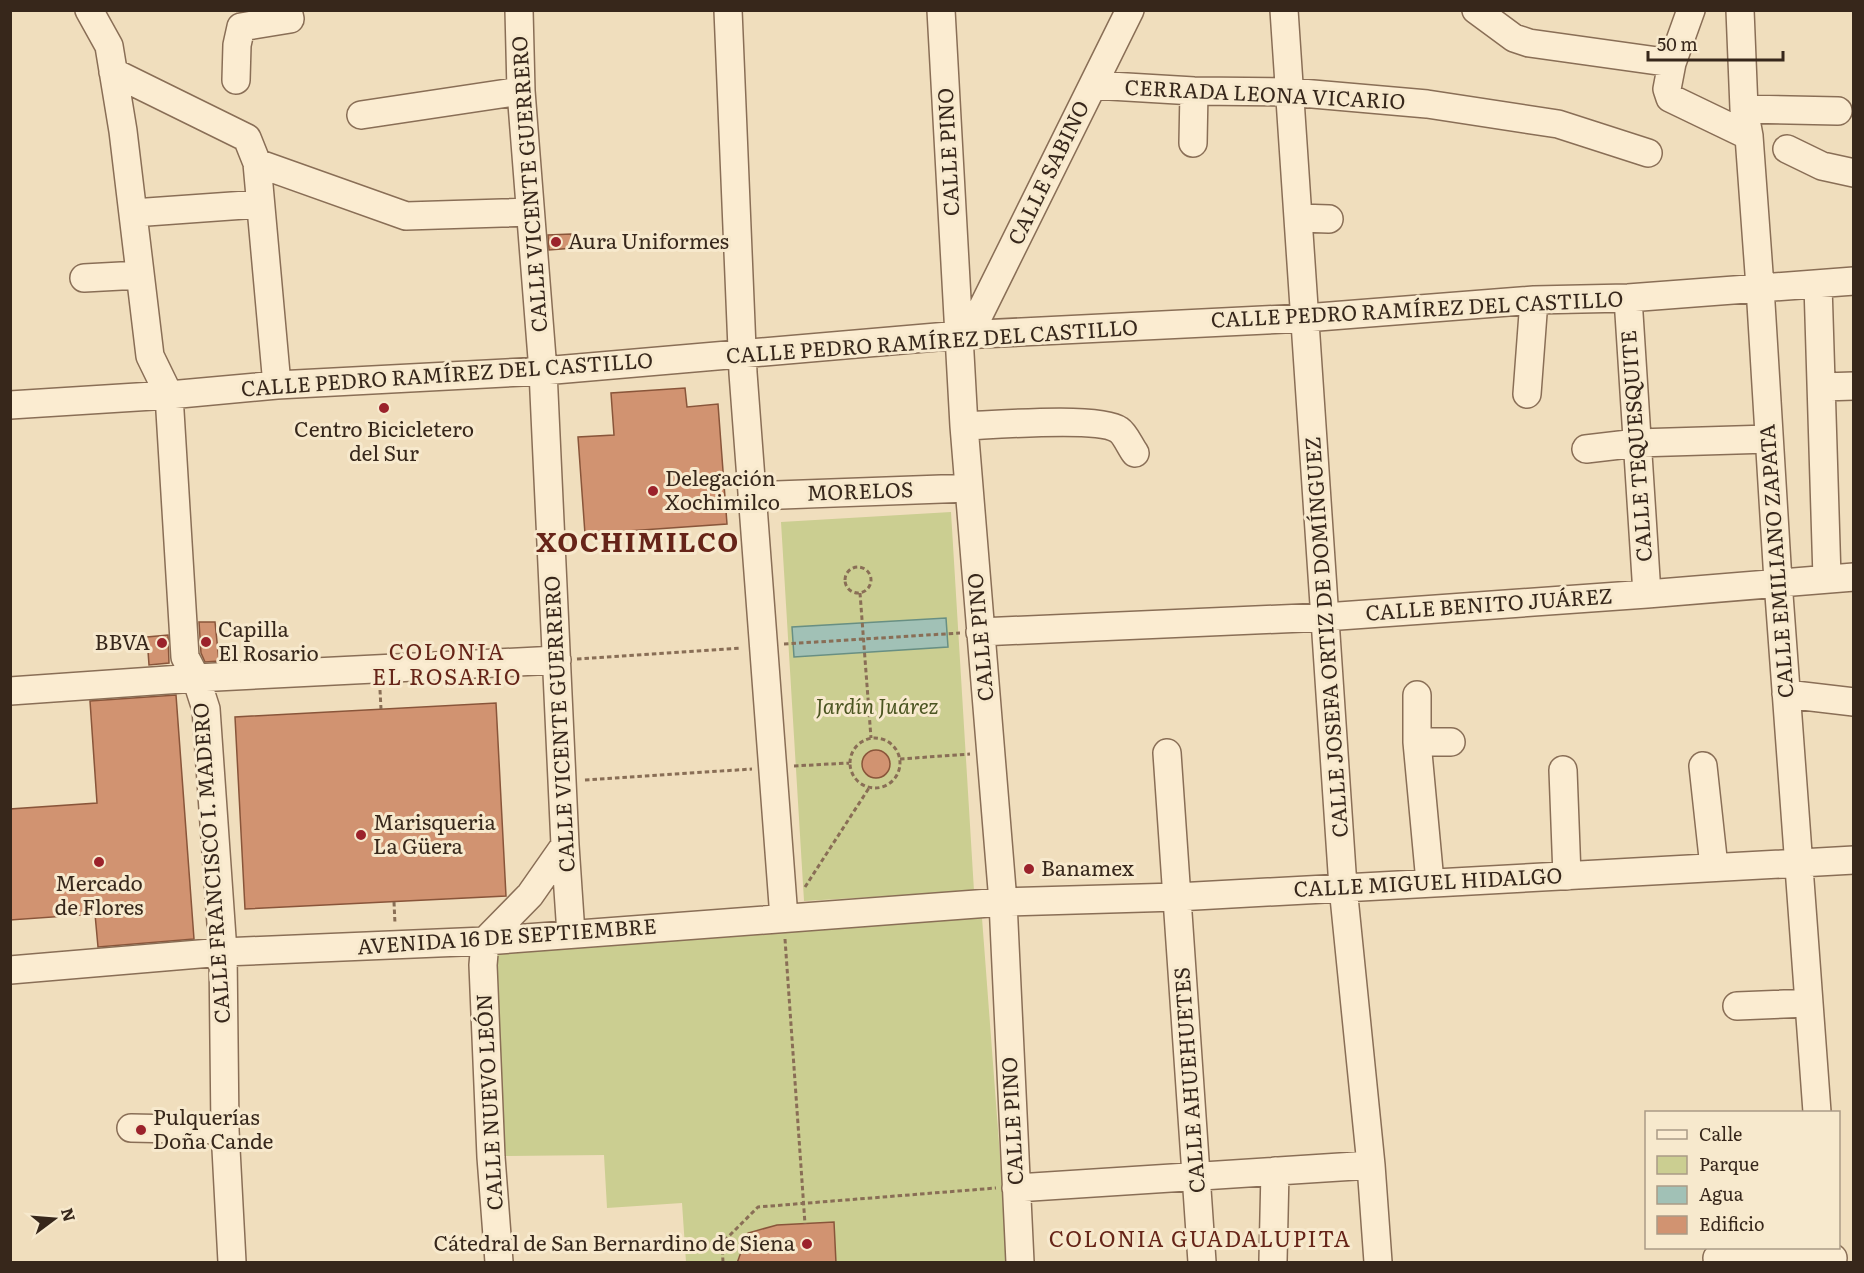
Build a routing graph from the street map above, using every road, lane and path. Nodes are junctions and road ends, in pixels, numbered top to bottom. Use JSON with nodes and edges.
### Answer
{"nodes":[{"id":1,"x":89,"y":10,"type":"edge"},
{"id":2,"x":519,"y":10,"type":"edge"},
{"id":3,"x":728,"y":10,"type":"edge"},
{"id":4,"x":941,"y":10,"type":"edge"},
{"id":5,"x":1130,"y":10,"type":"edge"},
{"id":6,"x":1284,"y":10,"type":"edge"},
{"id":7,"x":1476,"y":10,"type":"edge"},
{"id":8,"x":1691,"y":10,"type":"edge"},
{"id":9,"x":1740,"y":10,"type":"edge"},
{"id":10,"x":289,"y":15,"type":"edge"},
{"id":11,"x":237,"y":19,"type":"edge"},
{"id":12,"x":1672,"y":63,"type":"junction"},
{"id":13,"x":113,"y":72,"type":"junction"},
{"id":14,"x":236,"y":80,"type":"dead end"},
{"id":15,"x":1093,"y":85,"type":"junction"},
{"id":16,"x":1194,"y":90,"type":"junction"},
{"id":17,"x":521,"y":91,"type":"junction"},
{"id":18,"x":1290,"y":92,"type":"junction"},
{"id":19,"x":1744,"y":109,"type":"junction"},
{"id":20,"x":1838,"y":111,"type":"dead end"},
{"id":21,"x":361,"y":115,"type":"dead end"},
{"id":22,"x":1749,"y":136,"type":"junction"},
{"id":23,"x":1193,"y":143,"type":"dead end"},
{"id":24,"x":1787,"y":149,"type":"dead end"},
{"id":25,"x":1647,"y":153,"type":"dead end"},
{"id":26,"x":256,"y":163,"type":"junction"},
{"id":27,"x":1854,"y":173,"type":"edge"},
{"id":28,"x":260,"y":204,"type":"junction"},
{"id":29,"x":530,"y":212,"type":"junction"},
{"id":30,"x":133,"y":213,"type":"junction"},
{"id":31,"x":1299,"y":218,"type":"junction"},
{"id":32,"x":1329,"y":219,"type":"dead end"},
{"id":33,"x":140,"y":275,"type":"junction"},
{"id":34,"x":84,"y":278,"type":"dead end"},
{"id":35,"x":1854,"y":281,"type":"edge"},
{"id":36,"x":1818,"y":285,"type":"junction"},
{"id":37,"x":1760,"y":287,"type":"junction"},
{"id":38,"x":1628,"y":298,"type":"junction"},
{"id":39,"x":1534,"y":300,"type":"junction"},
{"id":40,"x":1305,"y":318,"type":"junction"},
{"id":41,"x":964,"y":335,"type":"junction"},
{"id":42,"x":743,"y":355,"type":"junction"},
{"id":43,"x":543,"y":371,"type":"junction"},
{"id":44,"x":277,"y":385,"type":"junction"},
{"id":45,"x":1854,"y":386,"type":"edge"},
{"id":46,"x":1822,"y":387,"type":"junction"},
{"id":47,"x":1527,"y":394,"type":"dead end"},
{"id":48,"x":169,"y":395,"type":"junction"},
{"id":49,"x":10,"y":405,"type":"edge"},
{"id":50,"x":964,"y":426,"type":"junction"},
{"id":51,"x":1769,"y":439,"type":"junction"},
{"id":52,"x":1637,"y":443,"type":"junction"},
{"id":53,"x":1586,"y":450,"type":"dead end"},
{"id":54,"x":1135,"y":453,"type":"dead end"},
{"id":55,"x":969,"y":488,"type":"junction"},
{"id":56,"x":752,"y":496,"type":"junction"},
{"id":57,"x":1840,"y":577,"type":"edge"},
{"id":58,"x":1778,"y":582,"type":"junction"},
{"id":59,"x":860,"y":593,"type":"junction"},
{"id":60,"x":1647,"y":594,"type":"junction"},
{"id":61,"x":1325,"y":616,"type":"junction"},
{"id":62,"x":980,"y":632,"type":"junction"},
{"id":63,"x":557,"y":660,"type":"junction"},
{"id":64,"x":196,"y":678,"type":"junction"},
{"id":65,"x":10,"y":691,"type":"edge"},
{"id":66,"x":1418,"y":694,"type":"dead end"},
{"id":67,"x":1786,"y":694,"type":"junction"},
{"id":68,"x":1854,"y":702,"type":"edge"},
{"id":69,"x":871,"y":738,"type":"junction"},
{"id":70,"x":1416,"y":742,"type":"junction"},
{"id":71,"x":1451,"y":742,"type":"dead end"},
{"id":72,"x":990,"y":752,"type":"junction"},
{"id":73,"x":1167,"y":753,"type":"dead end"},
{"id":74,"x":900,"y":759,"type":"junction"},
{"id":75,"x":849,"y":763,"type":"junction"},
{"id":76,"x":1703,"y":766,"type":"dead end"},
{"id":77,"x":773,"y":768,"type":"junction"},
{"id":78,"x":1563,"y":770,"type":"dead end"},
{"id":79,"x":562,"y":782,"type":"junction"},
{"id":80,"x":869,"y":788,"type":"junction"},
{"id":81,"x":565,"y":845,"type":"junction"},
{"id":82,"x":1854,"y":860,"type":"edge"},
{"id":83,"x":1798,"y":863,"type":"junction"},
{"id":84,"x":1714,"y":867,"type":"junction"},
{"id":85,"x":1567,"y":876,"type":"junction"},
{"id":86,"x":1430,"y":882,"type":"junction"},
{"id":87,"x":804,"y":888,"type":"dead end"},
{"id":88,"x":1343,"y":888,"type":"junction"},
{"id":89,"x":1177,"y":897,"type":"junction"},
{"id":90,"x":1003,"y":902,"type":"junction"},
{"id":91,"x":784,"y":918,"type":"junction"},
{"id":92,"x":571,"y":934,"type":"junction"},
{"id":93,"x":485,"y":940,"type":"junction"},
{"id":94,"x":223,"y":952,"type":"junction"},
{"id":95,"x":10,"y":970,"type":"edge"},
{"id":96,"x":1808,"y":1003,"type":"junction"},
{"id":97,"x":1737,"y":1006,"type":"dead end"},
{"id":98,"x":1817,"y":1111,"type":"edge"},
{"id":99,"x":131,"y":1128,"type":"dead end"},
{"id":100,"x":225,"y":1130,"type":"junction"},
{"id":101,"x":1371,"y":1165,"type":"junction"},
{"id":102,"x":1275,"y":1171,"type":"junction"},
{"id":103,"x":1197,"y":1177,"type":"junction"},
{"id":104,"x":1016,"y":1188,"type":"junction"},
{"id":105,"x":803,"y":1204,"type":"junction"},
{"id":106,"x":805,"y":1224,"type":"dead end"},
{"id":107,"x":1832,"y":1256,"type":"edge"},
{"id":108,"x":1717,"y":1258,"type":"dead end"},
{"id":109,"x":1273,"y":1260,"type":"dead end"},
{"id":110,"x":723,"y":1262,"type":"edge"},
{"id":111,"x":232,"y":1263,"type":"edge"},
{"id":112,"x":499,"y":1263,"type":"edge"},
{"id":113,"x":1020,"y":1263,"type":"edge"},
{"id":114,"x":1202,"y":1263,"type":"edge"},
{"id":115,"x":1378,"y":1263,"type":"edge"}],
"edges":[{"from":1,"to":13,"type":"street","name":"CALLE FRANCISCO I. MADERO"},
{"from":2,"to":17,"type":"street","name":"CALLE VICENTE GUERRERO"},
{"from":3,"to":42,"type":"street"},
{"from":4,"to":41,"type":"street","name":"CALLE PINO"},
{"from":5,"to":15,"type":"street","name":"CALLE SABINO"},
{"from":6,"to":18,"type":"street","name":"CALLE JOSEFA ORTIZ DE DOMÍNGUEZ"},
{"from":7,"to":12,"type":"street"},
{"from":8,"to":12,"type":"street"},
{"from":9,"to":19,"type":"street","name":"CALLE EMILIANO ZAPATA"},
{"from":10,"to":11,"type":"street"},
{"from":11,"to":14,"type":"street"},
{"from":12,"to":22,"type":"street"},
{"from":13,"to":26,"type":"street"},
{"from":13,"to":30,"type":"street","name":"CALLE FRANCISCO I. MADERO"},
{"from":15,"to":16,"type":"street","name":"CERRADA LEONA VICARIO"},
{"from":15,"to":41,"type":"street","name":"CALLE SABINO"},
{"from":16,"to":18,"type":"street","name":"CERRADA LEONA VICARIO"},
{"from":16,"to":23,"type":"street"},
{"from":17,"to":21,"type":"street"},
{"from":17,"to":29,"type":"street","name":"CALLE VICENTE GUERRERO"},
{"from":18,"to":25,"type":"street","name":"CERRADA LEONA VICARIO"},
{"from":18,"to":31,"type":"street","name":"CALLE JOSEFA ORTIZ DE DOMÍNGUEZ"},
{"from":19,"to":20,"type":"street"},
{"from":19,"to":22,"type":"street","name":"CALLE EMILIANO ZAPATA"},
{"from":22,"to":37,"type":"street","name":"CALLE EMILIANO ZAPATA"},
{"from":24,"to":27,"type":"street"},
{"from":26,"to":28,"type":"street"},
{"from":26,"to":29,"type":"street"},
{"from":28,"to":30,"type":"street"},
{"from":28,"to":44,"type":"street"},
{"from":29,"to":43,"type":"street","name":"CALLE VICENTE GUERRERO"},
{"from":30,"to":33,"type":"street","name":"CALLE FRANCISCO I. MADERO"},
{"from":31,"to":32,"type":"street"},
{"from":31,"to":40,"type":"street","name":"CALLE JOSEFA ORTIZ DE DOMÍNGUEZ"},
{"from":33,"to":34,"type":"street"},
{"from":33,"to":48,"type":"street","name":"CALLE FRANCISCO I. MADERO"},
{"from":35,"to":36,"type":"street","name":"CALLE PEDRO RAMÍREZ DEL CASTILLO"},
{"from":36,"to":37,"type":"street","name":"CALLE PEDRO RAMÍREZ DEL CASTILLO"},
{"from":36,"to":46,"type":"street"},
{"from":37,"to":38,"type":"street","name":"CALLE PEDRO RAMÍREZ DEL CASTILLO"},
{"from":37,"to":51,"type":"street","name":"CALLE EMILIANO ZAPATA"},
{"from":38,"to":39,"type":"street","name":"CALLE PEDRO RAMÍREZ DEL CASTILLO"},
{"from":38,"to":52,"type":"street","name":"CALLE TEQUESQUITE"},
{"from":39,"to":40,"type":"street","name":"CALLE PEDRO RAMÍREZ DEL CASTILLO"},
{"from":39,"to":47,"type":"street"},
{"from":40,"to":41,"type":"street","name":"CALLE PEDRO RAMÍREZ DEL CASTILLO"},
{"from":40,"to":61,"type":"street","name":"CALLE JOSEFA ORTIZ DE DOMÍNGUEZ"},
{"from":41,"to":42,"type":"street","name":"CALLE PEDRO RAMÍREZ DEL CASTILLO"},
{"from":41,"to":50,"type":"street","name":"CALLE PINO"},
{"from":42,"to":43,"type":"street","name":"CALLE PEDRO RAMÍREZ DEL CASTILLO"},
{"from":42,"to":56,"type":"street"},
{"from":43,"to":44,"type":"street","name":"CALLE PEDRO RAMÍREZ DEL CASTILLO"},
{"from":43,"to":63,"type":"street","name":"CALLE VICENTE GUERRERO"},
{"from":44,"to":48,"type":"street","name":"CALLE PEDRO RAMÍREZ DEL CASTILLO"},
{"from":45,"to":46,"type":"street"},
{"from":46,"to":57,"type":"street"},
{"from":48,"to":49,"type":"street","name":"CALLE PEDRO RAMÍREZ DEL CASTILLO"},
{"from":48,"to":64,"type":"street","name":"CALLE FRANCISCO I. MADERO"},
{"from":50,"to":54,"type":"street"},
{"from":50,"to":55,"type":"street","name":"CALLE PINO"},
{"from":51,"to":52,"type":"street"},
{"from":51,"to":58,"type":"street","name":"CALLE EMILIANO ZAPATA"},
{"from":52,"to":53,"type":"street"},
{"from":52,"to":60,"type":"street","name":"CALLE TEQUESQUITE"},
{"from":55,"to":56,"type":"street","name":"MORELOS"},
{"from":55,"to":62,"type":"street","name":"CALLE PINO"},
{"from":56,"to":77,"type":"street"},
{"from":57,"to":58,"type":"street","name":"CALLE BENITO JUÁREZ"},
{"from":58,"to":60,"type":"street","name":"CALLE BENITO JUÁREZ"},
{"from":58,"to":67,"type":"street","name":"CALLE EMILIANO ZAPATA"},
{"from":59,"to":59,"type":"path"},
{"from":59,"to":69,"type":"path"},
{"from":60,"to":61,"type":"street","name":"CALLE BENITO JUÁREZ"},
{"from":61,"to":62,"type":"street","name":"CALLE BENITO JUÁREZ"},
{"from":61,"to":88,"type":"street","name":"CALLE JOSEFA ORTIZ DE DOMÍNGUEZ"},
{"from":62,"to":72,"type":"street","name":"CALLE PINO"},
{"from":63,"to":64,"type":"street"},
{"from":63,"to":79,"type":"street","name":"CALLE VICENTE GUERRERO"},
{"from":64,"to":65,"type":"street"},
{"from":64,"to":94,"type":"street","name":"CALLE FRANCISCO I. MADERO"},
{"from":66,"to":70,"type":"street"},
{"from":67,"to":68,"type":"street"},
{"from":67,"to":83,"type":"street","name":"CALLE EMILIANO ZAPATA"},
{"from":69,"to":74,"type":"path"},
{"from":69,"to":75,"type":"path"},
{"from":70,"to":71,"type":"street"},
{"from":70,"to":86,"type":"street"},
{"from":72,"to":74,"type":"path"},
{"from":72,"to":90,"type":"street","name":"CALLE PINO"},
{"from":73,"to":89,"type":"street","name":"CALLE AHUEHUETES"},
{"from":74,"to":80,"type":"path"},
{"from":75,"to":77,"type":"path"},
{"from":75,"to":80,"type":"path"},
{"from":76,"to":84,"type":"street"},
{"from":77,"to":79,"type":"path"},
{"from":77,"to":91,"type":"street"},
{"from":78,"to":85,"type":"street"},
{"from":79,"to":81,"type":"street","name":"CALLE VICENTE GUERRERO"},
{"from":80,"to":87,"type":"path"},
{"from":81,"to":92,"type":"street","name":"CALLE VICENTE GUERRERO"},
{"from":81,"to":93,"type":"street"},
{"from":82,"to":83,"type":"street","name":"CALLE MIGUEL HIDALGO"},
{"from":83,"to":84,"type":"street","name":"CALLE MIGUEL HIDALGO"},
{"from":83,"to":96,"type":"street","name":"CALLE EMILIANO ZAPATA"},
{"from":84,"to":85,"type":"street","name":"CALLE MIGUEL HIDALGO"},
{"from":85,"to":86,"type":"street","name":"CALLE MIGUEL HIDALGO"},
{"from":86,"to":88,"type":"street","name":"CALLE MIGUEL HIDALGO"},
{"from":88,"to":89,"type":"street","name":"CALLE MIGUEL HIDALGO"},
{"from":88,"to":101,"type":"street","name":"CALLE JOSEFA ORTIZ DE DOMÍNGUEZ"},
{"from":89,"to":90,"type":"street","name":"CALLE MIGUEL HIDALGO"},
{"from":89,"to":103,"type":"street","name":"CALLE AHUEHUETES"},
{"from":90,"to":91,"type":"street","name":"AVENIDA 16 DE SEPTIEMBRE"},
{"from":90,"to":104,"type":"street","name":"CALLE PINO"},
{"from":91,"to":92,"type":"street","name":"AVENIDA 16 DE SEPTIEMBRE"},
{"from":91,"to":105,"type":"path"},
{"from":92,"to":93,"type":"street","name":"AVENIDA 16 DE SEPTIEMBRE"},
{"from":93,"to":94,"type":"street","name":"AVENIDA 16 DE SEPTIEMBRE"},
{"from":93,"to":112,"type":"street","name":"CALLE NUEVO LEÓN"},
{"from":94,"to":95,"type":"street","name":"AVENIDA 16 DE SEPTIEMBRE"},
{"from":94,"to":100,"type":"street","name":"CALLE FRANCISCO I. MADERO"},
{"from":96,"to":97,"type":"street"},
{"from":96,"to":98,"type":"street","name":"CALLE EMILIANO ZAPATA"},
{"from":99,"to":100,"type":"street"},
{"from":100,"to":111,"type":"street","name":"CALLE FRANCISCO I. MADERO"},
{"from":101,"to":102,"type":"street"},
{"from":101,"to":115,"type":"street","name":"CALLE JOSEFA ORTIZ DE DOMÍNGUEZ"},
{"from":102,"to":103,"type":"street"},
{"from":102,"to":109,"type":"street"},
{"from":103,"to":104,"type":"street"},
{"from":103,"to":114,"type":"street","name":"CALLE AHUEHUETES"},
{"from":104,"to":105,"type":"path"},
{"from":104,"to":113,"type":"street","name":"CALLE PINO"},
{"from":105,"to":106,"type":"path"},
{"from":105,"to":110,"type":"path"},
{"from":107,"to":108,"type":"street"}]}
